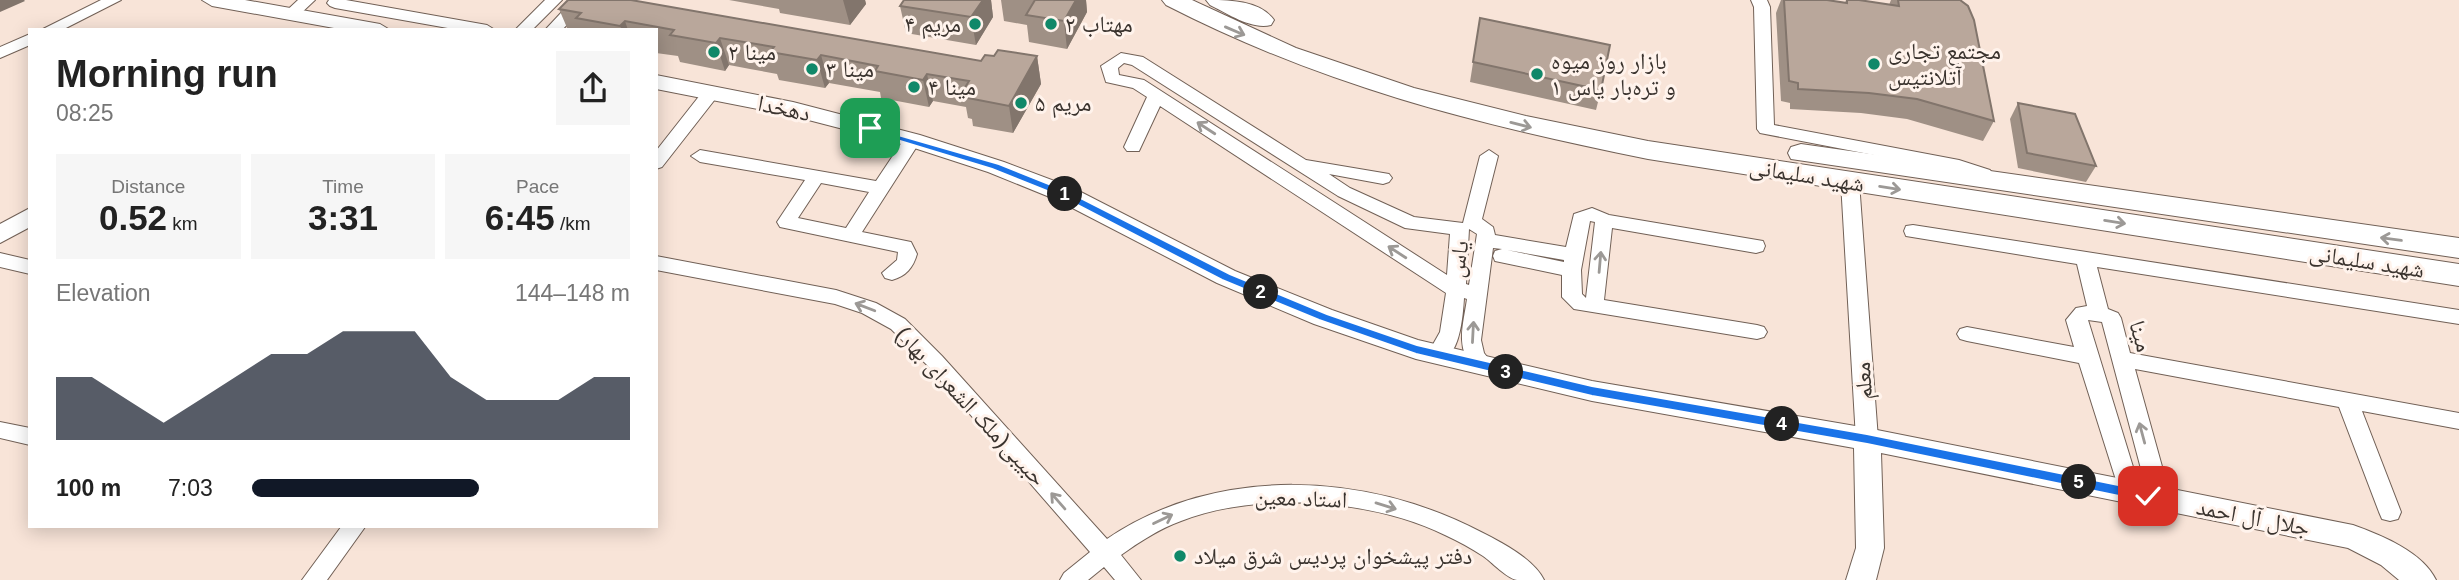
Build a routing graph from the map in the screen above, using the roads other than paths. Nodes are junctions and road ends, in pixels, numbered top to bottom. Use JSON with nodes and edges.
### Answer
{"nodes":[{"id":1,"x":113,"y":0,"type":"edge"},
{"id":2,"x":212,"y":0,"type":"edge"},
{"id":3,"x":307,"y":0,"type":"edge"},
{"id":4,"x":338,"y":0,"type":"edge"},
{"id":5,"x":554,"y":0,"type":"edge"},
{"id":6,"x":582,"y":0,"type":"edge"},
{"id":7,"x":1174,"y":0,"type":"edge"},
{"id":8,"x":1218,"y":0,"type":"edge"},
{"id":9,"x":1759,"y":0,"type":"edge"},
{"id":10,"x":291,"y":14,"type":"junction"},
{"id":11,"x":53,"y":28,"type":"edge"},
{"id":12,"x":274,"y":28,"type":"edge"},
{"id":13,"x":369,"y":28,"type":"edge"},
{"id":14,"x":476,"y":28,"type":"edge"},
{"id":15,"x":525,"y":28,"type":"edge"},
{"id":16,"x":555,"y":28,"type":"edge"},
{"id":17,"x":28,"y":40,"type":"edge"},
{"id":18,"x":0,"y":53,"type":"edge"},
{"id":19,"x":658,"y":82,"type":"edge"},
{"id":20,"x":710,"y":94,"type":"junction"},
{"id":21,"x":1156,"y":96,"type":"junction"},
{"id":22,"x":912,"y":140,"type":"junction"},
{"id":23,"x":1133,"y":147,"type":"dead end"},
{"id":24,"x":700,"y":156,"type":"dead end"},
{"id":25,"x":1489,"y":156,"type":"dead end"},
{"id":26,"x":658,"y":160,"type":"edge"},
{"id":27,"x":1298,"y":163,"type":"junction"},
{"id":28,"x":1849,"y":171,"type":"junction"},
{"id":29,"x":817,"y":176,"type":"junction"},
{"id":30,"x":1383,"y":178,"type":"dead end"},
{"id":31,"x":2015,"y":184,"type":"junction"},
{"id":32,"x":882,"y":188,"type":"junction"},
{"id":33,"x":28,"y":217,"type":"edge"},
{"id":34,"x":1604,"y":220,"type":"junction"},
{"id":35,"x":1913,"y":231,"type":"dead end"},
{"id":36,"x":0,"y":235,"type":"edge"},
{"id":37,"x":850,"y":236,"type":"junction"},
{"id":38,"x":1485,"y":241,"type":"junction"},
{"id":39,"x":1756,"y":246,"type":"dead end"},
{"id":40,"x":2459,"y":248,"type":"edge"},
{"id":41,"x":2085,"y":258,"type":"junction"},
{"id":42,"x":0,"y":260,"type":"edge"},
{"id":43,"x":658,"y":263,"type":"edge"},
{"id":44,"x":1574,"y":263,"type":"junction"},
{"id":45,"x":28,"y":267,"type":"edge"},
{"id":46,"x":892,"y":274,"type":"dead end"},
{"id":47,"x":2459,"y":275,"type":"edge"},
{"id":48,"x":1454,"y":289,"type":"junction"},
{"id":49,"x":1478,"y":294,"type":"junction"},
{"id":50,"x":1593,"y":304,"type":"junction"},
{"id":51,"x":2099,"y":313,"type":"junction"},
{"id":52,"x":2459,"y":317,"type":"edge"},
{"id":53,"x":1757,"y":332,"type":"dead end"},
{"id":54,"x":1967,"y":334,"type":"dead end"},
{"id":55,"x":1437,"y":355,"type":"junction"},
{"id":56,"x":2088,"y":357,"type":"junction"},
{"id":57,"x":2122,"y":359,"type":"junction"},
{"id":58,"x":1485,"y":367,"type":"junction"},
{"id":59,"x":2347,"y":400,"type":"junction"},
{"id":60,"x":2459,"y":421,"type":"edge"},
{"id":61,"x":1,"y":431,"type":"edge"},
{"id":62,"x":28,"y":437,"type":"edge"},
{"id":63,"x":1867,"y":439,"type":"junction"},
{"id":64,"x":2130,"y":493,"type":"junction"},
{"id":65,"x":2160,"y":499,"type":"junction"},
{"id":66,"x":2390,"y":512,"type":"dead end"},
{"id":67,"x":353,"y":528,"type":"edge"},
{"id":68,"x":1103,"y":552,"type":"junction"},
{"id":69,"x":314,"y":580,"type":"edge"},
{"id":70,"x":1072,"y":580,"type":"edge"},
{"id":71,"x":1129,"y":580,"type":"edge"},
{"id":72,"x":1532,"y":580,"type":"edge"},
{"id":73,"x":1861,"y":580,"type":"edge"},
{"id":74,"x":2421,"y":580,"type":"edge"}],
"edges":[{"from":1,"to":11,"type":"street"},
{"from":2,"to":10,"type":"street"},
{"from":3,"to":10,"type":"street"},
{"from":4,"to":14,"type":"street"},
{"from":5,"to":15,"type":"street"},
{"from":6,"to":16,"type":"street"},
{"from":7,"to":28,"type":"main road","name":"شهید سلیمانی","one_way":true},
{"from":8,"to":28,"type":"main road","name":"شهید سلیمانی"},
{"from":9,"to":31,"type":"street"},
{"from":10,"to":12,"type":"street"},
{"from":10,"to":13,"type":"street"},
{"from":17,"to":18,"type":"street"},
{"from":19,"to":20,"type":"street","name":"دهخدا"},
{"from":20,"to":22,"type":"street","name":"دهخدا"},
{"from":20,"to":26,"type":"street"},
{"from":21,"to":23,"type":"street"},
{"from":21,"to":27,"type":"street"},
{"from":48,"to":21,"type":"street","one_way":true},
{"from":22,"to":32,"type":"street"},
{"from":22,"to":55,"type":"street","name":"دهخدا"},
{"from":24,"to":29,"type":"street"},
{"from":25,"to":38,"type":"street"},
{"from":27,"to":30,"type":"street"},
{"from":27,"to":48,"type":"street","name":"یاس"},
{"from":28,"to":31,"type":"main road","name":"شهید سلیمانی"},
{"from":28,"to":47,"type":"main road","name":"شهید سلیمانی","one_way":true},
{"from":28,"to":63,"type":"street","name":"معلم"},
{"from":29,"to":32,"type":"street"},
{"from":29,"to":37,"type":"street"},
{"from":40,"to":31,"type":"main road","name":"شهید سلیمانی","one_way":true},
{"from":32,"to":37,"type":"street"},
{"from":33,"to":36,"type":"street"},
{"from":34,"to":39,"type":"street"},
{"from":34,"to":44,"type":"street"},
{"from":50,"to":34,"type":"street","one_way":true},
{"from":35,"to":41,"type":"street"},
{"from":37,"to":46,"type":"street"},
{"from":38,"to":44,"type":"street"},
{"from":38,"to":49,"type":"street","name":"یاس"},
{"from":41,"to":51,"type":"street"},
{"from":41,"to":52,"type":"street"},
{"from":42,"to":45,"type":"street"},
{"from":68,"to":43,"type":"street","name":"حبیبی(ملک الشعرای بهار)","one_way":true},
{"from":44,"to":50,"type":"street"},
{"from":48,"to":49,"type":"street"},
{"from":48,"to":55,"type":"street","name":"یاس"},
{"from":58,"to":49,"type":"street","name":"یاس","one_way":true},
{"from":50,"to":53,"type":"street"},
{"from":51,"to":56,"type":"street","name":"مینا"},
{"from":51,"to":57,"type":"street","name":"مینا"},
{"from":54,"to":56,"type":"street"},
{"from":55,"to":58,"type":"street","name":"دهخدا"},
{"from":56,"to":64,"type":"street","name":"مینا"},
{"from":57,"to":59,"type":"street"},
{"from":65,"to":57,"type":"street","name":"مینا","one_way":true},
{"from":58,"to":63,"type":"street","name":"دهخدا"},
{"from":59,"to":60,"type":"street"},
{"from":59,"to":66,"type":"street"},
{"from":61,"to":62,"type":"street"},
{"from":63,"to":64,"type":"street","name":"جلال آل احمد"},
{"from":63,"to":73,"type":"street","name":"معلم"},
{"from":64,"to":65,"type":"street","name":"جلال آل احمد"},
{"from":65,"to":74,"type":"street","name":"جلال آل احمد"},
{"from":67,"to":69,"type":"street"},
{"from":68,"to":70,"type":"street","name":"استاد معین"},
{"from":68,"to":71,"type":"street","name":"حبیبی(ملک الشعرای بهار)"},
{"from":68,"to":72,"type":"street","name":"استاد معین","one_way":true}]}
